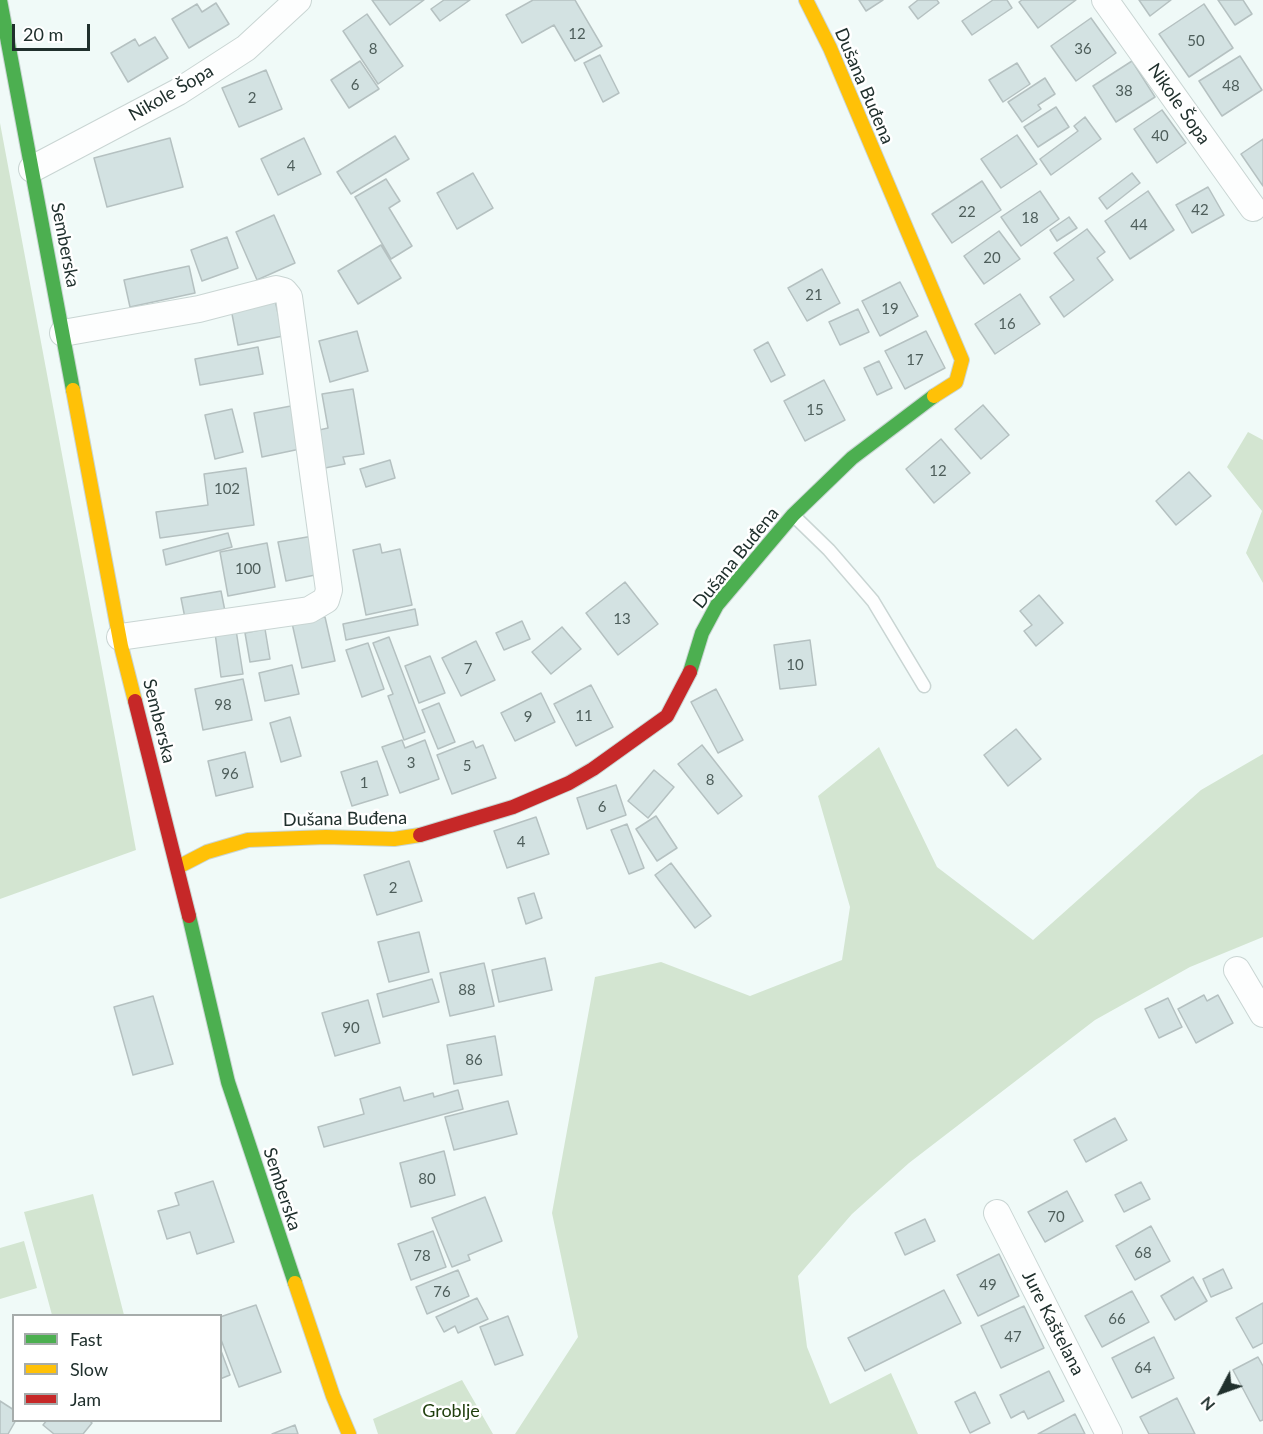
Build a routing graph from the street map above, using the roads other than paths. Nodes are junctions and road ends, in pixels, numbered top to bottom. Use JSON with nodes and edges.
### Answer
{"nodes":[{"id":1,"x":0,"y":0,"type":"edge"},
{"id":2,"x":298,"y":0,"type":"edge"},
{"id":3,"x":806,"y":0,"type":"edge"},
{"id":4,"x":1105,"y":0,"type":"edge"},
{"id":5,"x":32,"y":169,"type":"junction"},
{"id":6,"x":1253,"y":208,"type":"dead end"},
{"id":7,"x":63,"y":333,"type":"junction"},
{"id":8,"x":793,"y":515,"type":"junction"},
{"id":9,"x":120,"y":637,"type":"junction"},
{"id":10,"x":924,"y":686,"type":"dead end"},
{"id":11,"x":178,"y":867,"type":"junction"},
{"id":12,"x":1237,"y":970,"type":"dead end"},
{"id":13,"x":1263,"y":1014,"type":"edge"},
{"id":14,"x":997,"y":1213,"type":"dead end"},
{"id":15,"x":349,"y":1434,"type":"edge"},
{"id":16,"x":1109,"y":1434,"type":"edge"}],
"edges":[{"from":1,"to":5,"type":"main road","name":"Semberska"},
{"from":2,"to":5,"type":"street","name":"Nikole Šopa"},
{"from":3,"to":8,"type":"main road","name":"Dušana Buđena"},
{"from":4,"to":6,"type":"street","name":"Nikole Šopa"},
{"from":5,"to":7,"type":"main road","name":"Semberska"},
{"from":7,"to":9,"type":"main road","name":"Semberska"},
{"from":7,"to":9,"type":"street"},
{"from":8,"to":10,"type":"lane"},
{"from":8,"to":11,"type":"main road","name":"Dušana Buđena"},
{"from":9,"to":11,"type":"main road","name":"Semberska"},
{"from":11,"to":15,"type":"main road","name":"Semberska"},
{"from":12,"to":13,"type":"street"},
{"from":14,"to":16,"type":"street","name":"Jure Kaštelana"}]}
